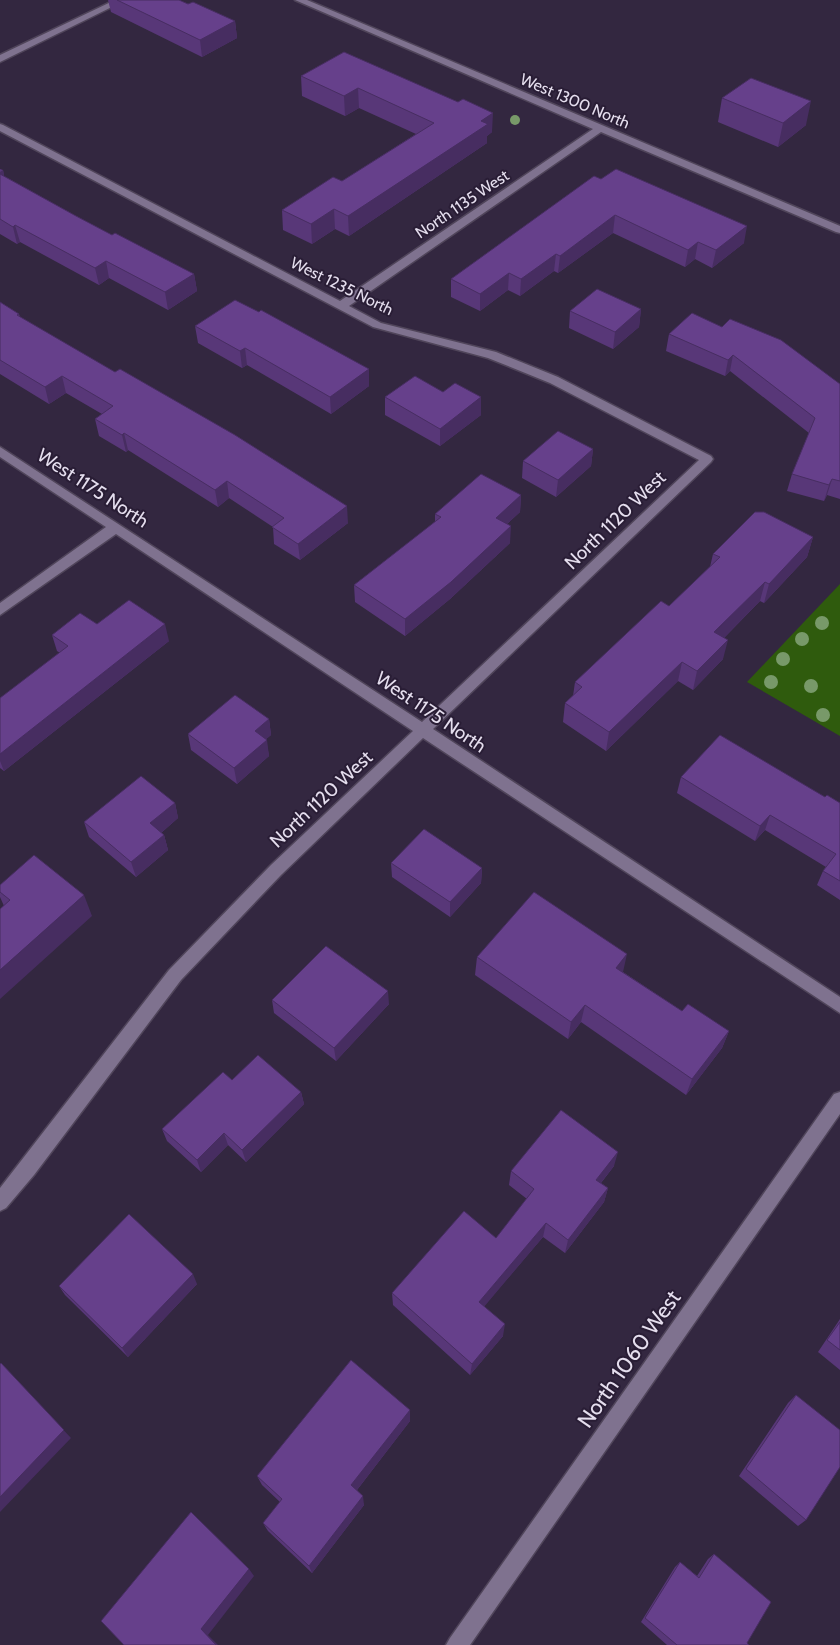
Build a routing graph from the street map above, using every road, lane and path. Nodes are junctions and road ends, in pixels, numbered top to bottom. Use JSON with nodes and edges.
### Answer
{"nodes":[{"id":1,"x":122,"y":0,"type":"edge"},
{"id":2,"x":299,"y":0,"type":"edge"},
{"id":3,"x":0,"y":59,"type":"edge"},
{"id":4,"x":0,"y":127,"type":"edge"},
{"id":5,"x":601,"y":128,"type":"junction"},
{"id":6,"x":840,"y":230,"type":"edge"},
{"id":7,"x":341,"y":306,"type":"junction"},
{"id":8,"x":0,"y":451,"type":"edge"},
{"id":9,"x":707,"y":460,"type":"joint"},
{"id":10,"x":116,"y":527,"type":"junction"},
{"id":11,"x":0,"y":610,"type":"edge"},
{"id":12,"x":423,"y":730,"type":"junction"},
{"id":13,"x":840,"y":1006,"type":"edge"},
{"id":14,"x":840,"y":1100,"type":"edge"},
{"id":15,"x":0,"y":1202,"type":"edge"},
{"id":16,"x":457,"y":1645,"type":"edge"}],
"edges":[{"from":1,"to":3,"type":"street"},
{"from":2,"to":5,"type":"street","name":"West 1300 North"},
{"from":4,"to":7,"type":"street","name":"West 1235 North"},
{"from":5,"to":6,"type":"street","name":"West 1300 North"},
{"from":5,"to":7,"type":"street","name":"North 1135 West"},
{"from":7,"to":9,"type":"street","name":"West 1235 North"},
{"from":8,"to":10,"type":"street","name":"West 1175 North"},
{"from":9,"to":12,"type":"street","name":"North 1120 West"},
{"from":10,"to":11,"type":"street"},
{"from":10,"to":12,"type":"street","name":"West 1175 North"},
{"from":12,"to":13,"type":"street","name":"West 1175 North"},
{"from":12,"to":15,"type":"street","name":"North 1120 West"},
{"from":14,"to":16,"type":"street","name":"North 1060 West"}]}
